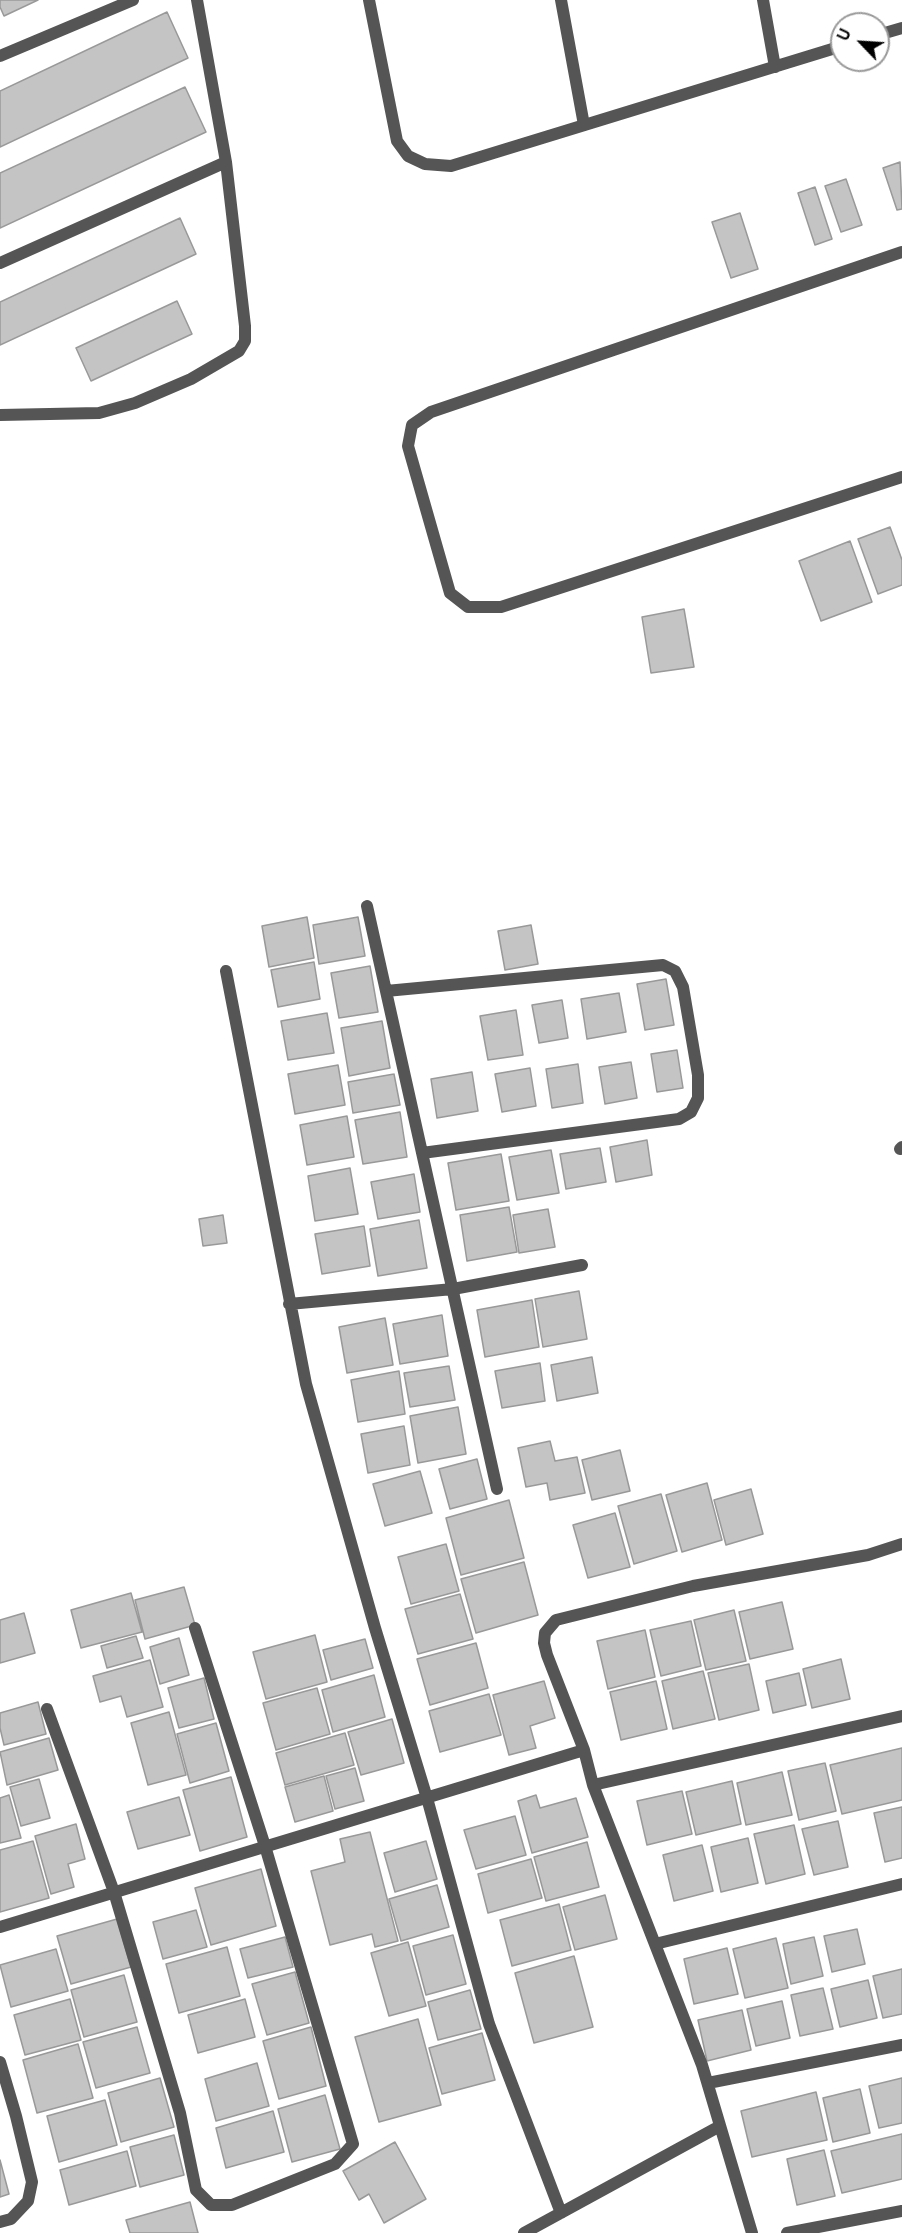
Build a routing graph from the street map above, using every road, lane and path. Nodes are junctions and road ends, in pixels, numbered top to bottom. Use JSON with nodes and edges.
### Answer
{"nodes":[{"id":1,"x":133,"y":0,"type":"edge"},
{"id":2,"x":197,"y":0,"type":"edge"},
{"id":3,"x":369,"y":0,"type":"edge"},
{"id":4,"x":561,"y":0,"type":"edge"},
{"id":5,"x":763,"y":0,"type":"edge"},
{"id":6,"x":830,"y":50,"type":"edge"},
{"id":7,"x":0,"y":56,"type":"edge"},
{"id":8,"x":775,"y":67,"type":"junction"},
{"id":9,"x":584,"y":125,"type":"junction"},
{"id":10,"x":226,"y":162,"type":"junction"},
{"id":11,"x":902,"y":252,"type":"edge"},
{"id":12,"x":0,"y":263,"type":"edge"},
{"id":13,"x":0,"y":415,"type":"edge"},
{"id":14,"x":902,"y":477,"type":"edge"},
{"id":15,"x":367,"y":906,"type":"dead end"},
{"id":16,"x":226,"y":971,"type":"dead end"},
{"id":17,"x":386,"y":992,"type":"junction"},
{"id":18,"x":422,"y":1153,"type":"junction"},
{"id":19,"x":582,"y":1265,"type":"dead end"},
{"id":20,"x":453,"y":1289,"type":"junction"},
{"id":21,"x":289,"y":1304,"type":"junction"},
{"id":22,"x":497,"y":1489,"type":"dead end"},
{"id":23,"x":898,"y":1545,"type":"edge"},
{"id":24,"x":195,"y":1628,"type":"dead end"},
{"id":25,"x":47,"y":1709,"type":"dead end"},
{"id":26,"x":902,"y":1716,"type":"edge"},
{"id":27,"x":584,"y":1750,"type":"junction"},
{"id":28,"x":592,"y":1785,"type":"junction"},
{"id":29,"x":427,"y":1798,"type":"junction"},
{"id":30,"x":265,"y":1846,"type":"junction"},
{"id":31,"x":902,"y":1884,"type":"edge"},
{"id":32,"x":114,"y":1892,"type":"junction"},
{"id":33,"x":0,"y":1927,"type":"edge"},
{"id":34,"x":655,"y":1944,"type":"junction"},
{"id":35,"x":902,"y":2045,"type":"edge"},
{"id":36,"x":0,"y":2062,"type":"edge"},
{"id":37,"x":708,"y":2083,"type":"junction"},
{"id":38,"x":720,"y":2126,"type":"junction"},
{"id":39,"x":902,"y":2211,"type":"edge"},
{"id":40,"x":561,"y":2213,"type":"junction"},
{"id":41,"x":0,"y":2222,"type":"edge"},
{"id":42,"x":524,"y":2233,"type":"edge"},
{"id":43,"x":752,"y":2233,"type":"edge"},
{"id":44,"x":787,"y":2233,"type":"edge"}],
"edges":[{"from":1,"to":7,"type":"street"},
{"from":2,"to":10,"type":"street"},
{"from":3,"to":9,"type":"street"},
{"from":4,"to":9,"type":"street"},
{"from":5,"to":8,"type":"street"},
{"from":6,"to":8,"type":"street"},
{"from":8,"to":9,"type":"street"},
{"from":10,"to":12,"type":"street"},
{"from":10,"to":13,"type":"street"},
{"from":11,"to":14,"type":"street"},
{"from":15,"to":17,"type":"street"},
{"from":16,"to":21,"type":"street"},
{"from":17,"to":18,"type":"street"},
{"from":17,"to":18,"type":"street"},
{"from":18,"to":20,"type":"street"},
{"from":19,"to":20,"type":"street"},
{"from":20,"to":21,"type":"street"},
{"from":20,"to":22,"type":"street"},
{"from":21,"to":29,"type":"street"},
{"from":23,"to":27,"type":"street"},
{"from":24,"to":30,"type":"street"},
{"from":25,"to":32,"type":"street"},
{"from":26,"to":28,"type":"street"},
{"from":27,"to":28,"type":"street"},
{"from":27,"to":29,"type":"street"},
{"from":28,"to":34,"type":"street"},
{"from":29,"to":30,"type":"street"},
{"from":29,"to":40,"type":"street"},
{"from":30,"to":32,"type":"street"},
{"from":30,"to":32,"type":"street"},
{"from":31,"to":34,"type":"street"},
{"from":32,"to":33,"type":"street"},
{"from":34,"to":37,"type":"street"},
{"from":35,"to":37,"type":"street"},
{"from":36,"to":41,"type":"street"},
{"from":37,"to":38,"type":"street"},
{"from":38,"to":40,"type":"street"},
{"from":38,"to":43,"type":"street"},
{"from":39,"to":44,"type":"street"},
{"from":40,"to":42,"type":"street"}]}
